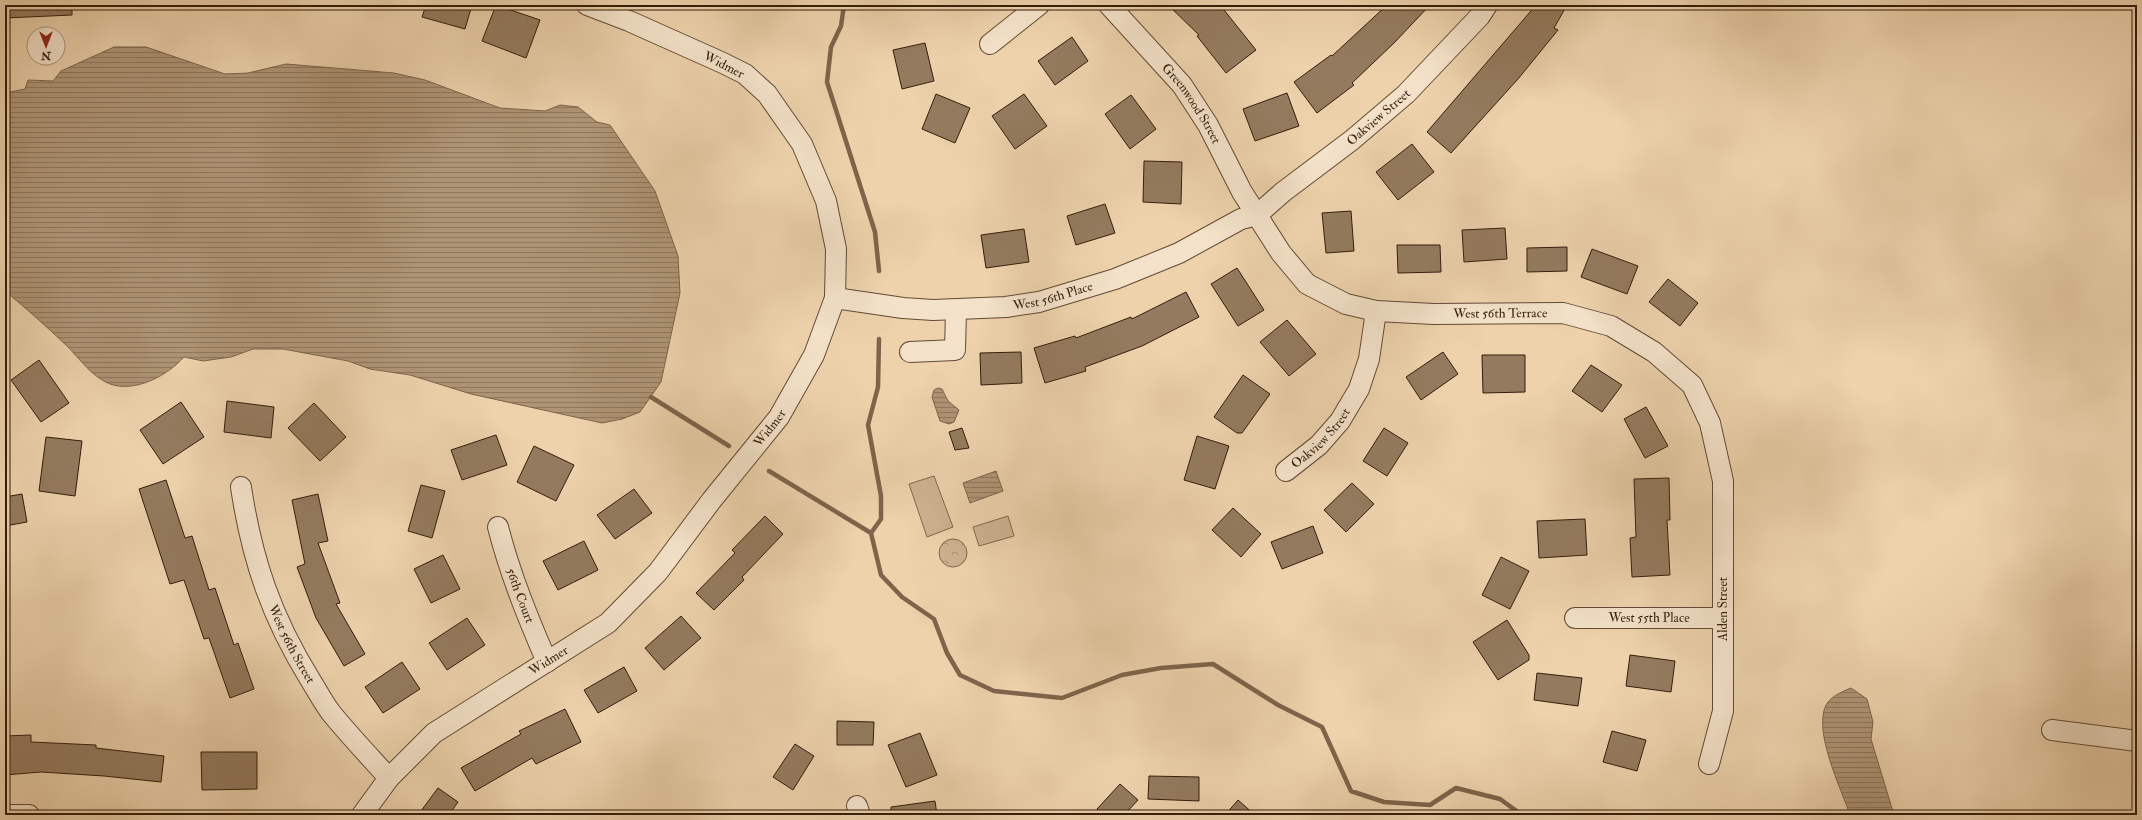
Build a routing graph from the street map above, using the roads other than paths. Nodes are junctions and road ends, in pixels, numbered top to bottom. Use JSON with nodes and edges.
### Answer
{"nodes":[{"id":1,"x":587,"y":5,"type":"edge"},
{"id":2,"x":1039,"y":5,"type":"edge"},
{"id":3,"x":1109,"y":5,"type":"edge"},
{"id":4,"x":1486,"y":5,"type":"edge"},
{"id":5,"x":990,"y":44,"type":"dead end"},
{"id":6,"x":1257,"y":215,"type":"junction"},
{"id":7,"x":835,"y":298,"type":"junction"},
{"id":8,"x":956,"y":310,"type":"junction"},
{"id":9,"x":1376,"y":311,"type":"junction"},
{"id":10,"x":910,"y":352,"type":"dead end"},
{"id":11,"x":1716,"y":451,"type":"joint"},
{"id":12,"x":1286,"y":471,"type":"dead end"},
{"id":13,"x":241,"y":487,"type":"dead end"},
{"id":14,"x":498,"y":527,"type":"dead end"},
{"id":15,"x":1575,"y":618,"type":"dead end"},
{"id":16,"x":1723,"y":618,"type":"junction"},
{"id":17,"x":547,"y":662,"type":"junction"},
{"id":18,"x":2052,"y":730,"type":"dead end"},
{"id":19,"x":2137,"y":741,"type":"edge"},
{"id":20,"x":1709,"y":764,"type":"dead end"},
{"id":21,"x":389,"y":778,"type":"junction"},
{"id":22,"x":5,"y":815,"type":"edge"},
{"id":23,"x":29,"y":815,"type":"edge"},
{"id":24,"x":362,"y":815,"type":"edge"}],
"edges":[{"from":1,"to":7,"type":"street","name":"Widmer"},
{"from":2,"to":5,"type":"street"},
{"from":3,"to":6,"type":"street","name":"Greenwood Street"},
{"from":4,"to":6,"type":"street","name":"Oakview Street"},
{"from":6,"to":8,"type":"street","name":"West 56th Place"},
{"from":6,"to":9,"type":"street","name":"West 56th Terrace"},
{"from":7,"to":8,"type":"street","name":"West 56th Place"},
{"from":7,"to":17,"type":"street","name":"Widmer"},
{"from":8,"to":10,"type":"street"},
{"from":9,"to":11,"type":"street","name":"West 56th Terrace"},
{"from":9,"to":12,"type":"street","name":"Oakview Street"},
{"from":11,"to":16,"type":"street","name":"Alden Street"},
{"from":13,"to":21,"type":"street","name":"West 56th Street"},
{"from":14,"to":17,"type":"street","name":"56th Court"},
{"from":15,"to":16,"type":"street","name":"West 55th Place"},
{"from":16,"to":20,"type":"street","name":"Alden Street"},
{"from":17,"to":21,"type":"street","name":"Widmer"},
{"from":18,"to":19,"type":"street"},
{"from":21,"to":24,"type":"street","name":"Widmer"},
{"from":22,"to":23,"type":"street"}]}
